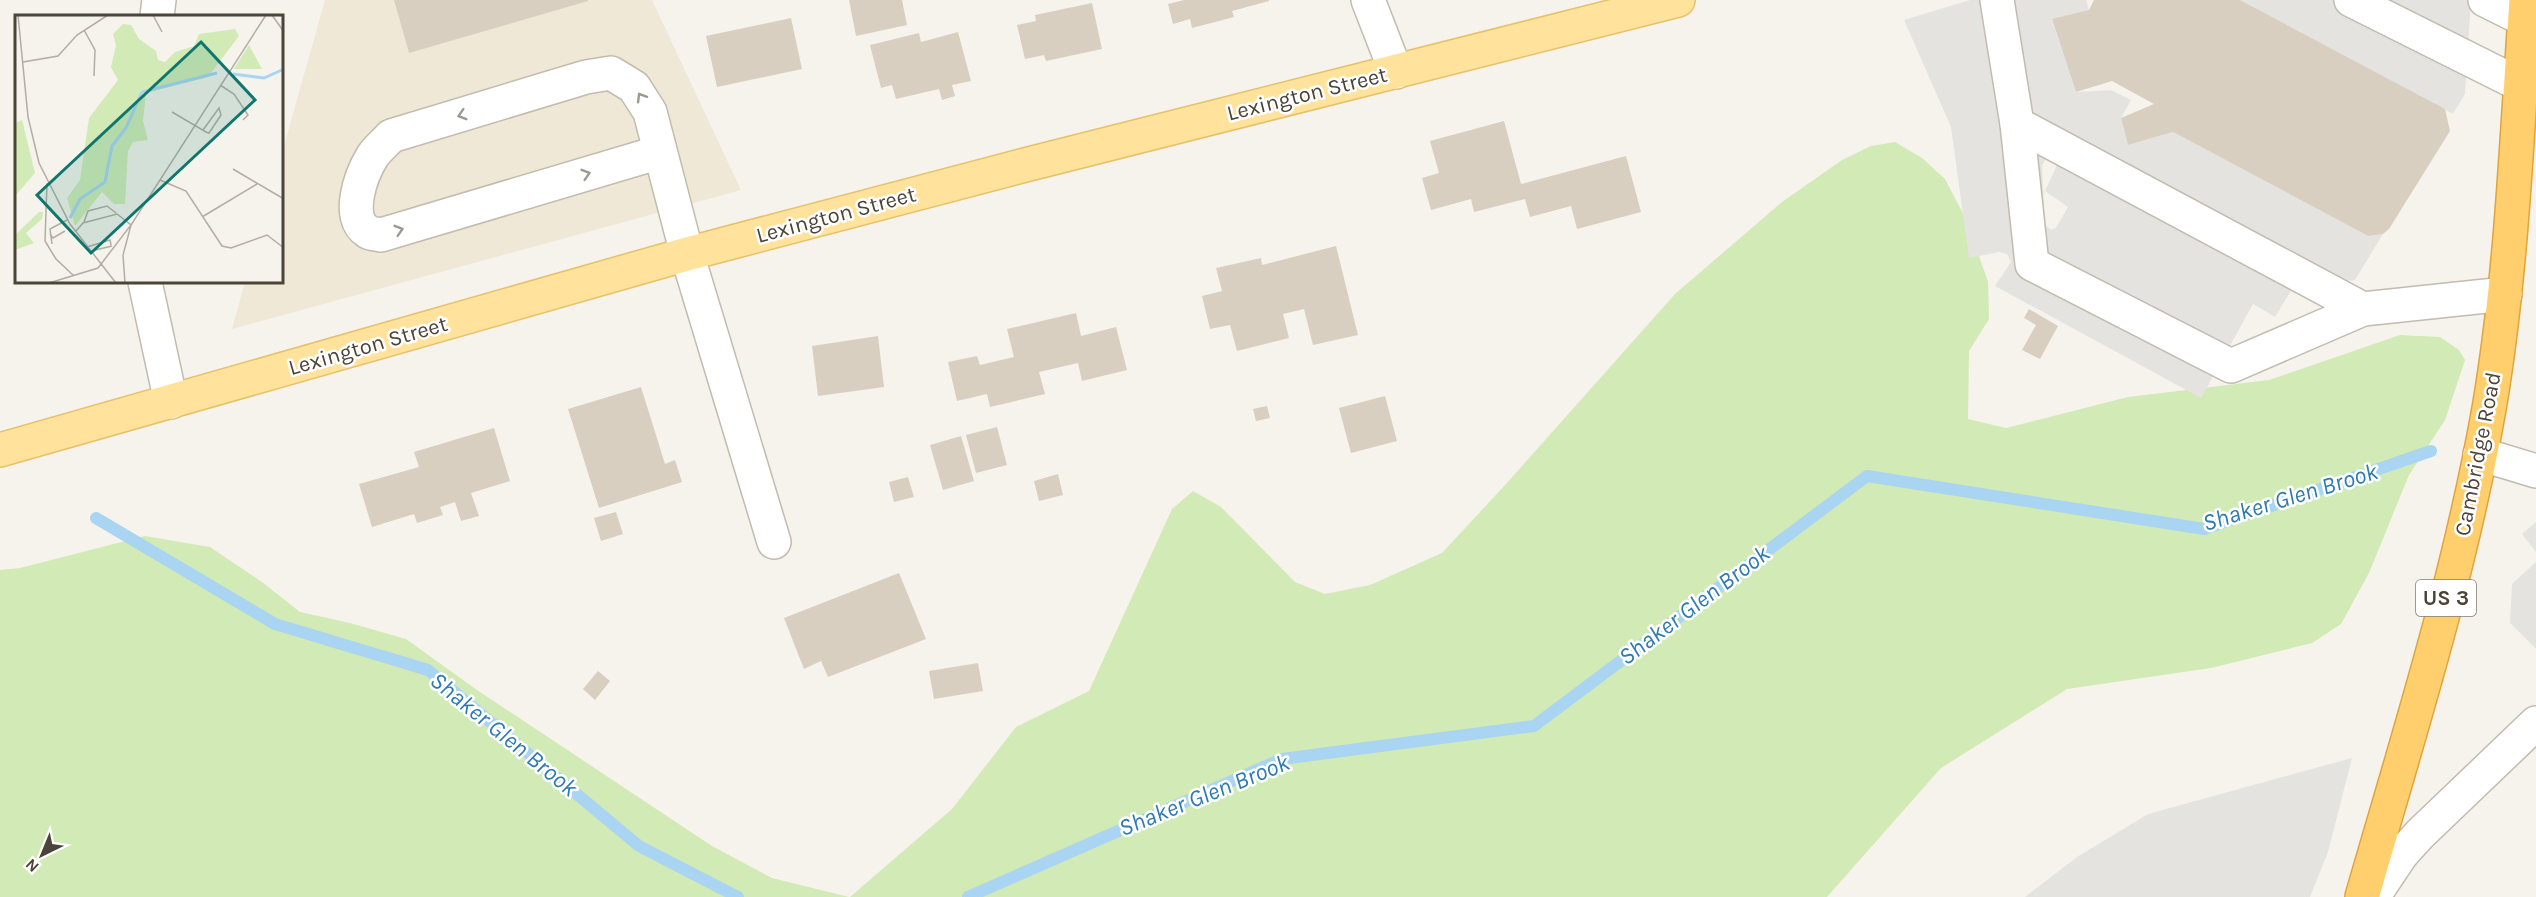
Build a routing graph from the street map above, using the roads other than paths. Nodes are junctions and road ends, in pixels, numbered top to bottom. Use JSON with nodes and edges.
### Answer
{"nodes":[{"id":1,"x":159,"y":0,"type":"edge"},
{"id":2,"x":1368,"y":0,"type":"edge"},
{"id":3,"x":1678,"y":0,"type":"edge"},
{"id":4,"x":1997,"y":0,"type":"edge"},
{"id":5,"x":2351,"y":0,"type":"edge"},
{"id":6,"x":2485,"y":0,"type":"edge"},
{"id":7,"x":2525,"y":10,"type":"edge"},
{"id":8,"x":157,"y":15,"type":"edge"},
{"id":9,"x":1396,"y":72,"type":"junction"},
{"id":10,"x":2521,"y":85,"type":"junction"},
{"id":11,"x":2018,"y":124,"type":"junction"},
{"id":12,"x":660,"y":152,"type":"junction"},
{"id":13,"x":687,"y":254,"type":"junction"},
{"id":14,"x":145,"y":284,"type":"edge"},
{"id":15,"x":2505,"y":294,"type":"junction"},
{"id":16,"x":2363,"y":309,"type":"junction"},
{"id":17,"x":171,"y":402,"type":"junction"},
{"id":18,"x":0,"y":450,"type":"edge"},
{"id":19,"x":2480,"y":454,"type":"junction"},
{"id":20,"x":2536,"y":471,"type":"edge"},
{"id":21,"x":774,"y":542,"type":"dead end"},
{"id":22,"x":2536,"y":723,"type":"edge"},
{"id":23,"x":2362,"y":897,"type":"edge"},
{"id":24,"x":2373,"y":897,"type":"edge"}],
"edges":[{"from":1,"to":8,"type":"street"},
{"from":2,"to":9,"type":"street"},
{"from":3,"to":9,"type":"main road","name":"Lexington Street"},
{"from":4,"to":11,"type":"street"},
{"from":5,"to":10,"type":"street"},
{"from":6,"to":7,"type":"street"},
{"from":7,"to":10,"type":"highway","name":"Cambridge Road","number":"US 3"},
{"from":9,"to":13,"type":"main road","name":"Lexington Street"},
{"from":10,"to":15,"type":"highway","name":"Cambridge Road","number":"US 3"},
{"from":11,"to":16,"type":"street"},
{"from":11,"to":16,"type":"street"},
{"from":12,"to":12,"type":"street","one_way":true},
{"from":12,"to":13,"type":"street"},
{"from":13,"to":17,"type":"main road","name":"Lexington Street"},
{"from":13,"to":21,"type":"street"},
{"from":14,"to":17,"type":"street"},
{"from":15,"to":16,"type":"street"},
{"from":15,"to":19,"type":"highway","name":"Cambridge Road","number":"US 3"},
{"from":17,"to":18,"type":"main road","name":"Lexington Street"},
{"from":19,"to":20,"type":"street"},
{"from":19,"to":23,"type":"highway","name":"Cambridge Road","number":"US 3"},
{"from":22,"to":24,"type":"street"}]}
